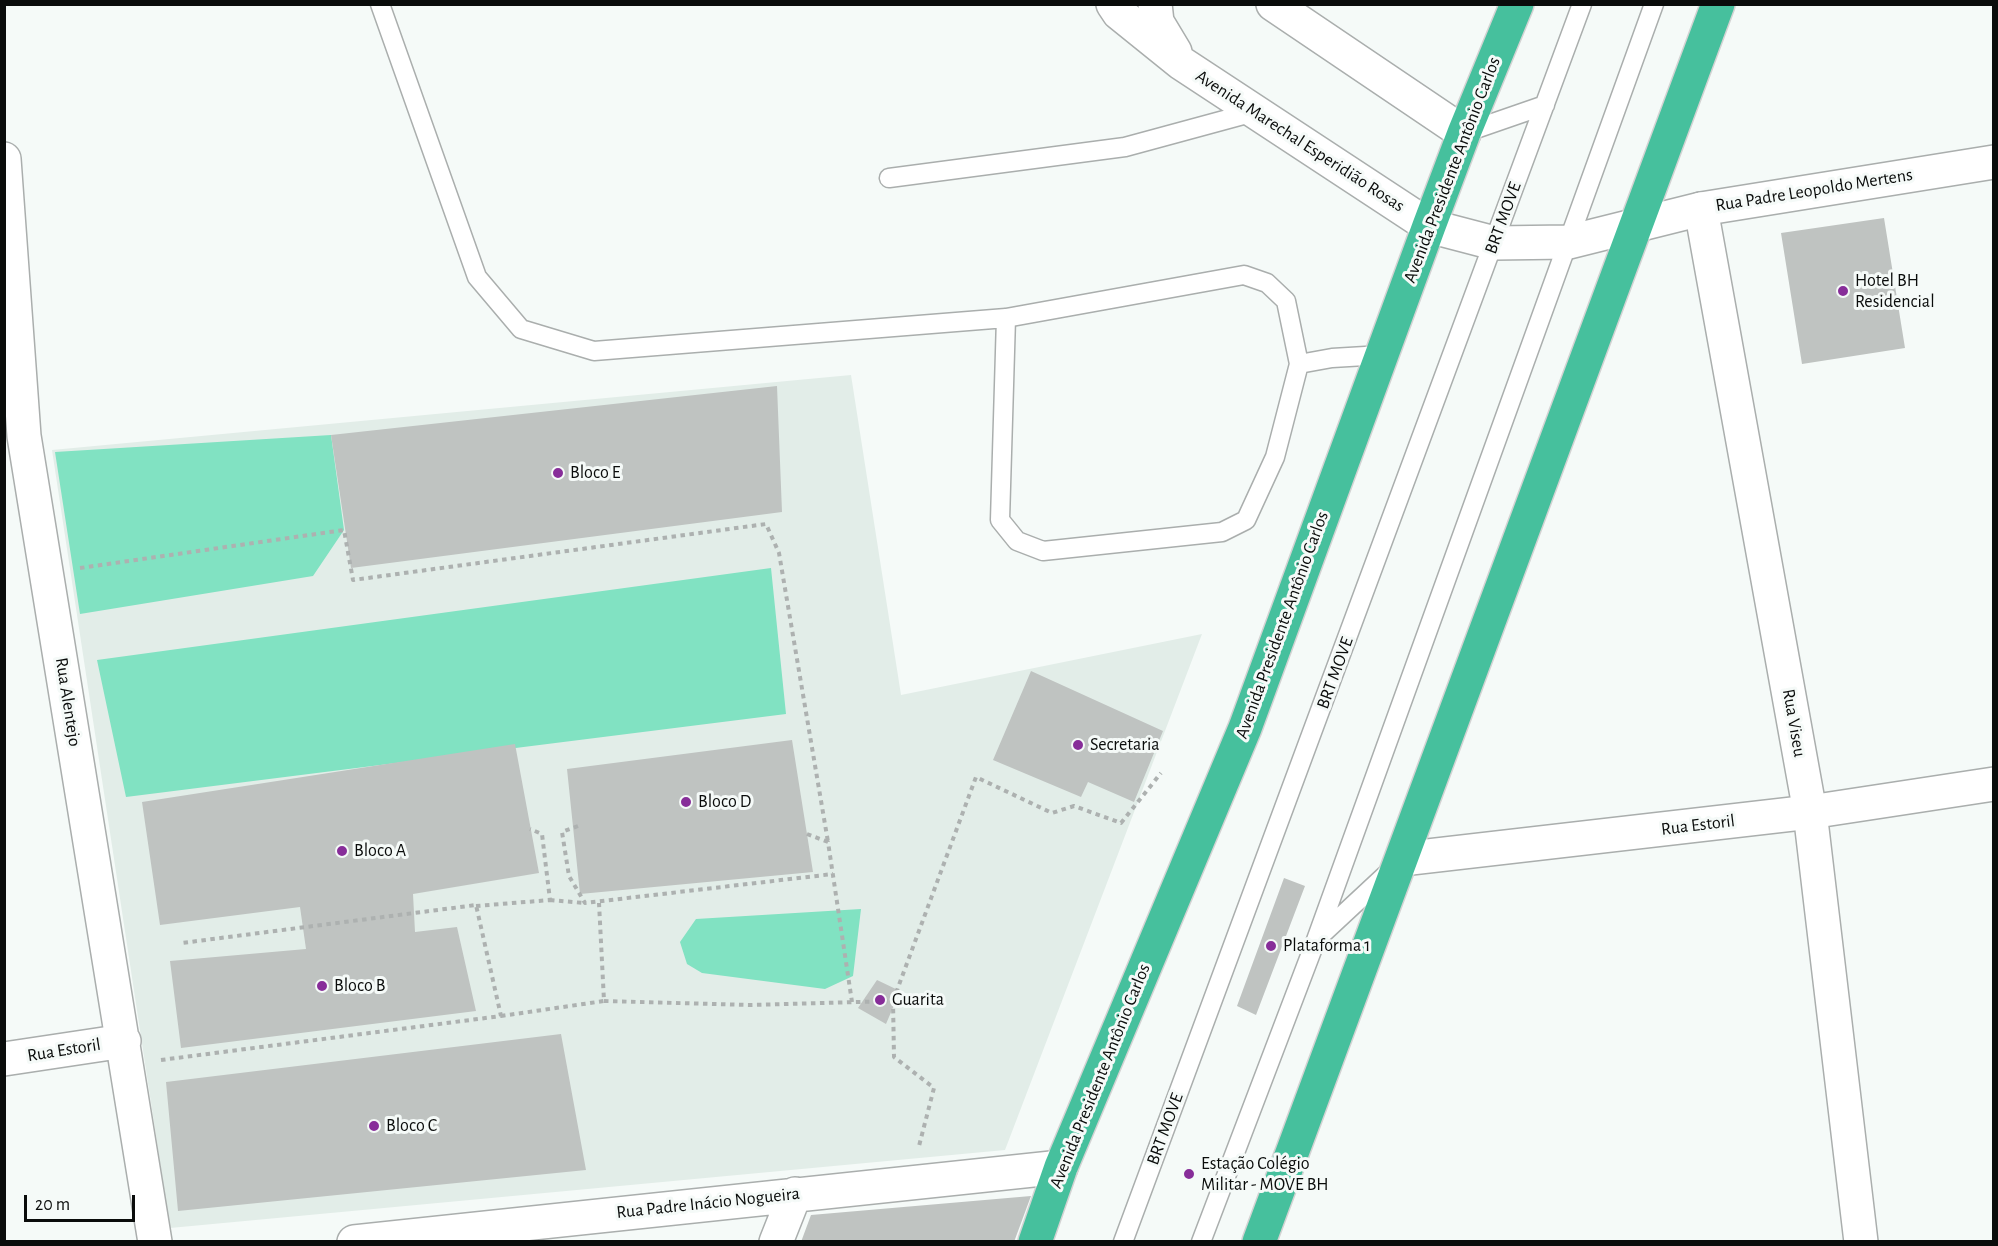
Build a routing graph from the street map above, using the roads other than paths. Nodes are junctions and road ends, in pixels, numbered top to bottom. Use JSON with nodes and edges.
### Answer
{"nodes":[{"id":1,"x":380,"y":4,"type":"edge"},
{"id":2,"x":1155,"y":4,"type":"edge"},
{"id":3,"x":1273,"y":4,"type":"edge"},
{"id":4,"x":1517,"y":4,"type":"edge"},
{"id":5,"x":1582,"y":4,"type":"edge"},
{"id":6,"x":1654,"y":4,"type":"edge"},
{"id":7,"x":1718,"y":4,"type":"edge"},
{"id":8,"x":1114,"y":7,"type":"edge"},
{"id":9,"x":1181,"y":63,"type":"junction"},
{"id":10,"x":1545,"y":105,"type":"junction"},
{"id":11,"x":1254,"y":112,"type":"junction"},
{"id":12,"x":1464,"y":133,"type":"junction"},
{"id":13,"x":4,"y":159,"type":"edge"},
{"id":14,"x":1994,"y":162,"type":"edge"},
{"id":15,"x":889,"y":178,"type":"dead end"},
{"id":16,"x":1701,"y":208,"type":"junction"},
{"id":17,"x":1636,"y":224,"type":"junction"},
{"id":18,"x":1429,"y":225,"type":"junction"},
{"id":19,"x":1569,"y":242,"type":"junction"},
{"id":20,"x":1494,"y":243,"type":"junction"},
{"id":21,"x":1006,"y":318,"type":"junction"},
{"id":22,"x":1382,"y":355,"type":"junction"},
{"id":23,"x":1299,"y":364,"type":"junction"},
{"id":24,"x":14,"y":438,"type":"edge"},
{"id":25,"x":1994,"y":784,"type":"edge"},
{"id":26,"x":1810,"y":812,"type":"junction"},
{"id":27,"x":1402,"y":859,"type":"junction"},
{"id":28,"x":1316,"y":939,"type":"junction"},
{"id":29,"x":125,"y":1053,"type":"junction"},
{"id":30,"x":4,"y":1059,"type":"edge"},
{"id":31,"x":1061,"y":1167,"type":"junction"},
{"id":32,"x":795,"y":1194,"type":"junction"},
{"id":33,"x":155,"y":1242,"type":"edge"},
{"id":34,"x":354,"y":1242,"type":"edge"},
{"id":35,"x":777,"y":1242,"type":"edge"},
{"id":36,"x":1035,"y":1242,"type":"edge"},
{"id":37,"x":1123,"y":1242,"type":"edge"},
{"id":38,"x":1201,"y":1242,"type":"edge"},
{"id":39,"x":1259,"y":1242,"type":"edge"},
{"id":40,"x":1861,"y":1242,"type":"edge"}],
"edges":[{"from":1,"to":21,"type":"lane"},
{"from":2,"to":9,"type":"street"},
{"from":3,"to":12,"type":"street"},
{"from":4,"to":12,"type":"highway","name":"Avenida Presidente Antônio Carlos"},
{"from":5,"to":10,"type":"lane","name":"BRT MOVE"},
{"from":6,"to":19,"type":"lane"},
{"from":7,"to":17,"type":"highway"},
{"from":8,"to":9,"type":"street","name":"Avenida Marechal Esperidião Rosas"},
{"from":9,"to":11,"type":"street","name":"Avenida Marechal Esperidião Rosas"},
{"from":10,"to":12,"type":"lane"},
{"from":10,"to":20,"type":"lane","name":"BRT MOVE"},
{"from":11,"to":15,"type":"lane"},
{"from":11,"to":18,"type":"street","name":"Avenida Marechal Esperidião Rosas"},
{"from":12,"to":18,"type":"highway","name":"Avenida Presidente Antônio Carlos"},
{"from":13,"to":24,"type":"street","name":"Rua Alentejo"},
{"from":14,"to":16,"type":"street","name":"Rua Padre Leopoldo Mertens"},
{"from":16,"to":17,"type":"street","name":"Rua Padre Leopoldo Mertens"},
{"from":16,"to":26,"type":"street","name":"Rua Viseu"},
{"from":17,"to":19,"type":"street","name":"Avenida Marechal Esperidião Rosas"},
{"from":17,"to":27,"type":"highway"},
{"from":18,"to":20,"type":"street","name":"Avenida Marechal Esperidião Rosas"},
{"from":18,"to":22,"type":"highway","name":"Avenida Presidente Antônio Carlos"},
{"from":19,"to":20,"type":"street","name":"Avenida Marechal Esperidião Rosas"},
{"from":19,"to":28,"type":"lane"},
{"from":20,"to":37,"type":"lane","name":"BRT MOVE"},
{"from":21,"to":23,"type":"lane"},
{"from":21,"to":23,"type":"lane"},
{"from":22,"to":23,"type":"lane"},
{"from":22,"to":31,"type":"highway","name":"Avenida Presidente Antônio Carlos"},
{"from":24,"to":29,"type":"street","name":"Rua Alentejo"},
{"from":25,"to":26,"type":"street","name":"Rua Estoril"},
{"from":26,"to":27,"type":"street","name":"Rua Estoril"},
{"from":26,"to":40,"type":"street","name":"Rua Viseu"},
{"from":27,"to":28,"type":"lane"},
{"from":27,"to":39,"type":"highway"},
{"from":28,"to":38,"type":"lane"},
{"from":29,"to":30,"type":"street","name":"Rua Estoril"},
{"from":29,"to":33,"type":"street","name":"Rua Alentejo"},
{"from":31,"to":32,"type":"street","name":"Rua Padre Inácio Nogueira"},
{"from":31,"to":36,"type":"highway","name":"Avenida Presidente Antônio Carlos"},
{"from":32,"to":34,"type":"street","name":"Rua Padre Inácio Nogueira"},
{"from":32,"to":35,"type":"street"}]}
